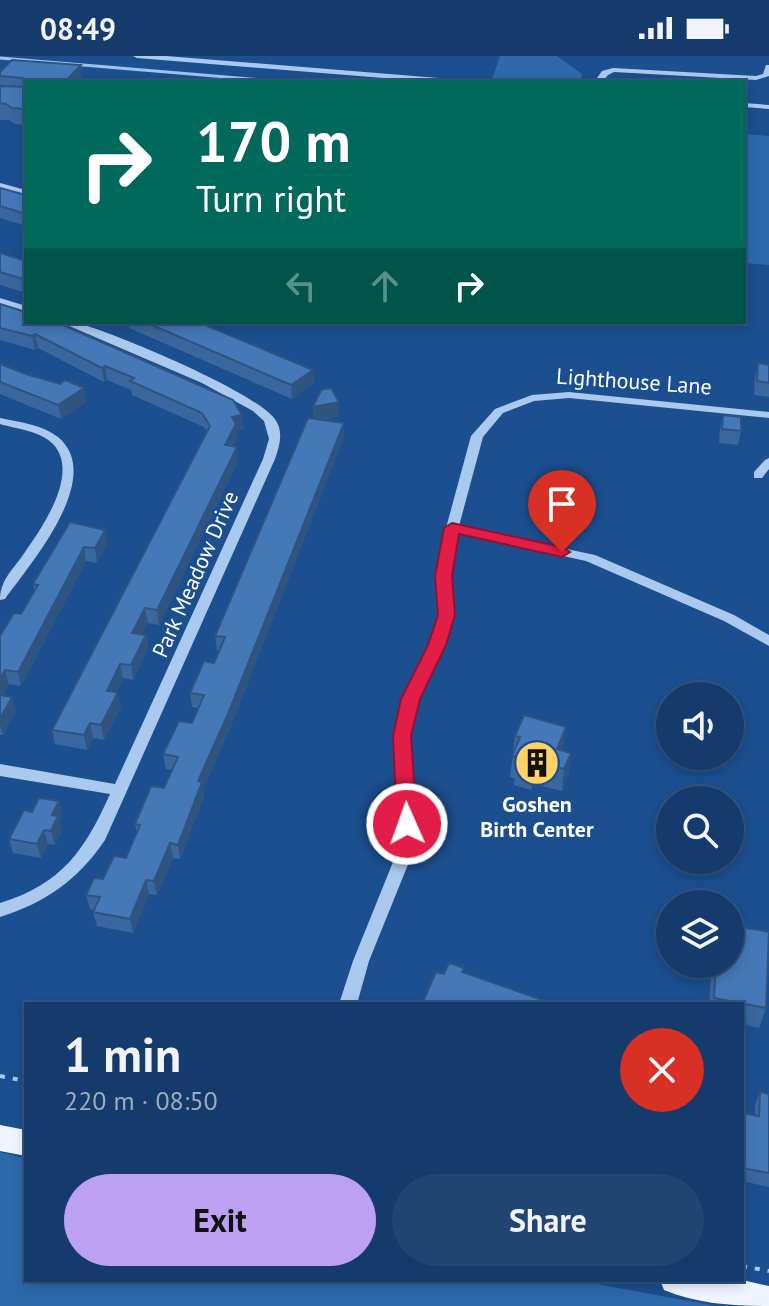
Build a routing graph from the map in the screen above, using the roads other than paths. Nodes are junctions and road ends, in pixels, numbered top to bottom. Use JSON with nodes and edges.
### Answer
{"nodes":[{"id":1,"x":137,"y":56,"type":"edge"},
{"id":2,"x":769,"y":67,"type":"edge"},
{"id":3,"x":438,"y":80,"type":"edge"},
{"id":4,"x":600,"y":80,"type":"edge"},
{"id":5,"x":746,"y":105,"type":"edge"},
{"id":6,"x":769,"y":107,"type":"edge"},
{"id":7,"x":0,"y":186,"type":"edge"},
{"id":8,"x":24,"y":192,"type":"edge"},
{"id":9,"x":0,"y":301,"type":"edge"},
{"id":10,"x":24,"y":308,"type":"edge"},
{"id":11,"x":70,"y":324,"type":"edge"},
{"id":12,"x":769,"y":415,"type":"edge"},
{"id":13,"x":0,"y":421,"type":"edge"},
{"id":14,"x":769,"y":462,"type":"edge"},
{"id":15,"x":758,"y":475,"type":"dead end"},
{"id":16,"x":452,"y":528,"type":"junction"},
{"id":17,"x":0,"y":596,"type":"edge"},
{"id":18,"x":769,"y":641,"type":"edge"},
{"id":19,"x":0,"y":770,"type":"edge"},
{"id":20,"x":119,"y":790,"type":"junction"},
{"id":21,"x":0,"y":910,"type":"edge"},
{"id":22,"x":349,"y":1002,"type":"edge"},
{"id":23,"x":0,"y":1138,"type":"edge"},
{"id":24,"x":24,"y":1143,"type":"edge"},
{"id":25,"x":684,"y":1282,"type":"edge"},
{"id":26,"x":769,"y":1300,"type":"edge"}],
"edges":[{"from":1,"to":3,"type":"street"},
{"from":2,"to":4,"type":"street"},
{"from":5,"to":6,"type":"street"},
{"from":7,"to":8,"type":"street"},
{"from":9,"to":10,"type":"street"},
{"from":11,"to":20,"type":"street","name":"Park Meadow Drive"},
{"from":12,"to":16,"type":"street","name":"Lighthouse Lane"},
{"from":13,"to":17,"type":"street"},
{"from":14,"to":15,"type":"street"},
{"from":16,"to":18,"type":"street"},
{"from":16,"to":22,"type":"street","name":"Lighthouse Lane"},
{"from":19,"to":20,"type":"street"},
{"from":20,"to":21,"type":"street","name":"Park Meadow Drive"},
{"from":23,"to":24,"type":"main road"},
{"from":25,"to":26,"type":"main road"}]}
